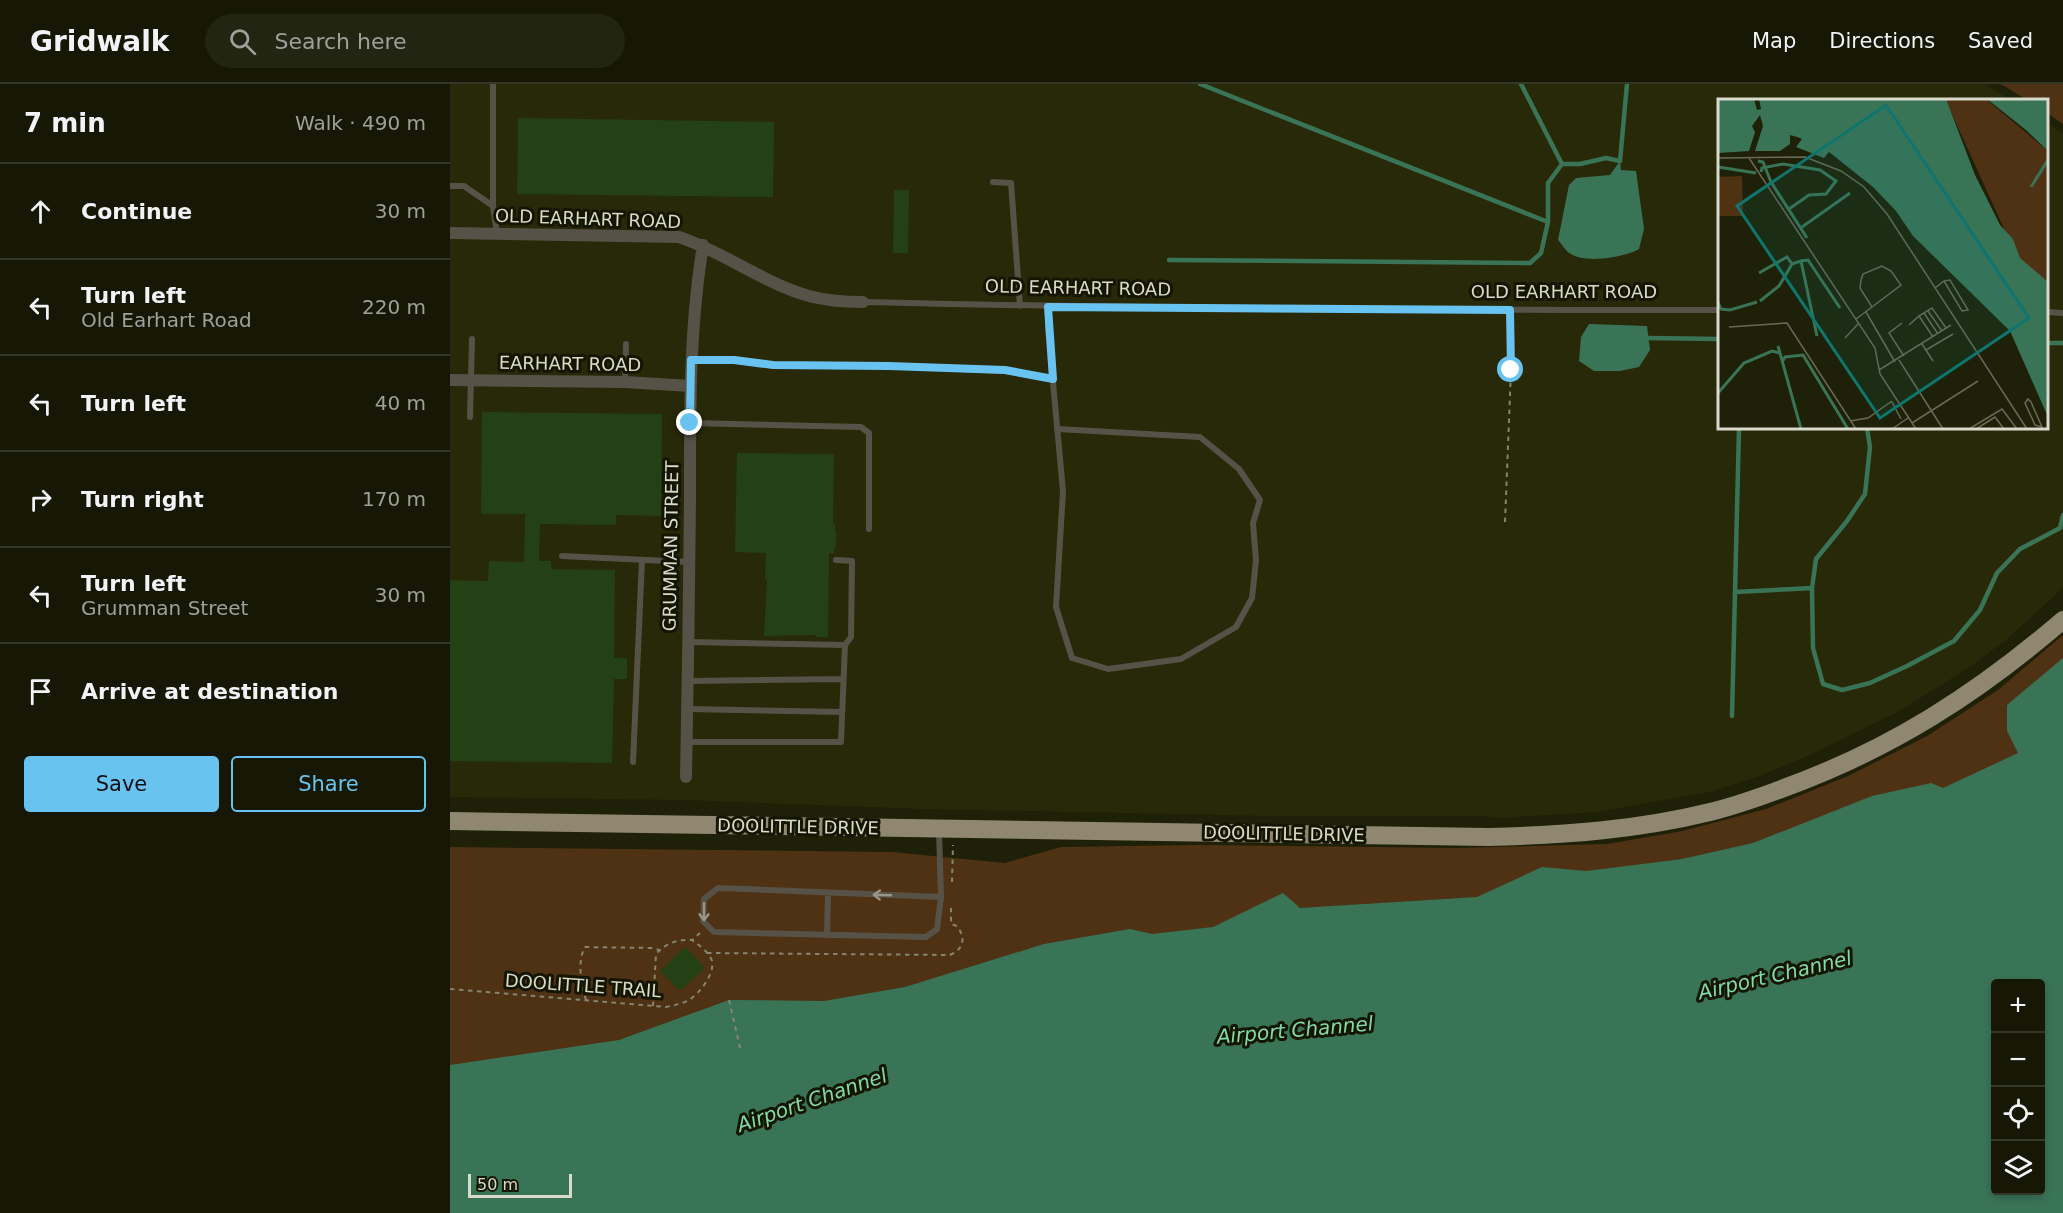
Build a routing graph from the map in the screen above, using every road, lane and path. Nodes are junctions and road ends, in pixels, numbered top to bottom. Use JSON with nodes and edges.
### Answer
{"nodes":[{"id":1,"x":493,"y":84,"type":"edge"},
{"id":2,"x":993,"y":182,"type":"dead end"},
{"id":3,"x":450,"y":186,"type":"edge"},
{"id":4,"x":493,"y":206,"type":"junction"},
{"id":5,"x":450,"y":233,"type":"edge"},
{"id":6,"x":497,"y":234,"type":"junction"},
{"id":7,"x":703,"y":245,"type":"junction"},
{"id":8,"x":863,"y":302,"type":"joint"},
{"id":9,"x":1020,"y":306,"type":"junction"},
{"id":10,"x":1048,"y":307,"type":"junction"},
{"id":11,"x":1510,"y":310,"type":"junction"},
{"id":12,"x":1718,"y":310,"type":"edge"},
{"id":13,"x":2048,"y":312,"type":"edge"},
{"id":14,"x":2063,"y":313,"type":"edge"},
{"id":15,"x":472,"y":339,"type":"dead end"},
{"id":16,"x":626,"y":344,"type":"dead end"},
{"id":17,"x":691,"y":360,"type":"junction"},
{"id":18,"x":1053,"y":379,"type":"junction"},
{"id":19,"x":450,"y":380,"type":"edge"},
{"id":20,"x":471,"y":380,"type":"junction"},
{"id":21,"x":625,"y":382,"type":"junction"},
{"id":22,"x":690,"y":386,"type":"junction"},
{"id":23,"x":470,"y":417,"type":"dead end"},
{"id":24,"x":690,"y":423,"type":"junction"},
{"id":25,"x":1058,"y":429,"type":"junction"},
{"id":26,"x":1505,"y":522,"type":"dead end"},
{"id":27,"x":869,"y":529,"type":"dead end"},
{"id":28,"x":562,"y":556,"type":"dead end"},
{"id":29,"x":642,"y":560,"type":"junction"},
{"id":30,"x":836,"y":560,"type":"dead end"},
{"id":31,"x":689,"y":562,"type":"junction"},
{"id":32,"x":2063,"y":620,"type":"edge"},
{"id":33,"x":688,"y":642,"type":"junction"},
{"id":34,"x":845,"y":645,"type":"junction"},
{"id":35,"x":843,"y":679,"type":"junction"},
{"id":36,"x":688,"y":681,"type":"junction"},
{"id":37,"x":688,"y":709,"type":"junction"},
{"id":38,"x":842,"y":712,"type":"junction"},
{"id":39,"x":686,"y":742,"type":"junction"},
{"id":40,"x":633,"y":762,"type":"dead end"},
{"id":41,"x":686,"y":777,"type":"dead end"},
{"id":42,"x":450,"y":822,"type":"edge"},
{"id":43,"x":939,"y":829,"type":"junction"},
{"id":44,"x":828,"y":892,"type":"junction"},
{"id":45,"x":941,"y":897,"type":"junction"},
{"id":46,"x":708,"y":926,"type":"junction"},
{"id":47,"x":827,"y":935,"type":"junction"},
{"id":48,"x":692,"y":940,"type":"junction"},
{"id":49,"x":659,"y":950,"type":"junction"},
{"id":50,"x":450,"y":990,"type":"edge"},
{"id":51,"x":586,"y":1000,"type":"junction"},
{"id":52,"x":729,"y":1000,"type":"dead end"},
{"id":53,"x":653,"y":1006,"type":"junction"},
{"id":54,"x":741,"y":1052,"type":"dead end"}],
"edges":[{"from":1,"to":4,"type":"lane"},
{"from":2,"to":9,"type":"lane"},
{"from":3,"to":4,"type":"lane"},
{"from":4,"to":6,"type":"lane"},
{"from":5,"to":6,"type":"street","name":"OLD EARHART ROAD"},
{"from":6,"to":7,"type":"street","name":"OLD EARHART ROAD"},
{"from":7,"to":8,"type":"street","name":"OLD EARHART ROAD"},
{"from":7,"to":17,"type":"street","name":"GRUMMAN STREET"},
{"from":8,"to":9,"type":"lane","name":"OLD EARHART ROAD"},
{"from":9,"to":10,"type":"lane","name":"OLD EARHART ROAD"},
{"from":10,"to":11,"type":"lane","name":"OLD EARHART ROAD"},
{"from":10,"to":18,"type":"lane"},
{"from":11,"to":12,"type":"lane","name":"OLD EARHART ROAD"},
{"from":11,"to":26,"type":"path"},
{"from":13,"to":14,"type":"lane"},
{"from":15,"to":20,"type":"lane"},
{"from":16,"to":21,"type":"lane"},
{"from":17,"to":18,"type":"lane"},
{"from":17,"to":22,"type":"street","name":"GRUMMAN STREET"},
{"from":18,"to":25,"type":"lane"},
{"from":19,"to":20,"type":"street","name":"EARHART ROAD"},
{"from":20,"to":21,"type":"street","name":"EARHART ROAD"},
{"from":20,"to":23,"type":"lane"},
{"from":21,"to":22,"type":"street","name":"EARHART ROAD"},
{"from":22,"to":24,"type":"street","name":"GRUMMAN STREET"},
{"from":24,"to":27,"type":"lane"},
{"from":24,"to":31,"type":"street","name":"GRUMMAN STREET"},
{"from":25,"to":25,"type":"lane"},
{"from":28,"to":29,"type":"lane"},
{"from":29,"to":31,"type":"lane"},
{"from":29,"to":40,"type":"lane"},
{"from":30,"to":34,"type":"lane"},
{"from":31,"to":33,"type":"street","name":"GRUMMAN STREET"},
{"from":32,"to":43,"type":"main road","name":"DOOLITTLE DRIVE"},
{"from":33,"to":34,"type":"lane"},
{"from":33,"to":36,"type":"street","name":"GRUMMAN STREET"},
{"from":34,"to":35,"type":"lane"},
{"from":35,"to":36,"type":"lane"},
{"from":35,"to":38,"type":"lane"},
{"from":36,"to":37,"type":"street","name":"GRUMMAN STREET"},
{"from":37,"to":38,"type":"lane"},
{"from":37,"to":39,"type":"street","name":"GRUMMAN STREET"},
{"from":38,"to":39,"type":"lane"},
{"from":39,"to":41,"type":"street","name":"GRUMMAN STREET"},
{"from":42,"to":43,"type":"main road","name":"DOOLITTLE DRIVE"},
{"from":43,"to":45,"type":"lane"},
{"from":45,"to":44,"type":"lane","one_way":true},
{"from":44,"to":46,"type":"lane","one_way":true},
{"from":44,"to":47,"type":"lane"},
{"from":45,"to":47,"type":"lane"},
{"from":46,"to":47,"type":"lane"},
{"from":46,"to":48,"type":"path"},
{"from":48,"to":49,"type":"path"},
{"from":48,"to":53,"type":"path","name":"DOOLITTLE TRAIL"},
{"from":49,"to":51,"type":"path"},
{"from":49,"to":53,"type":"path"},
{"from":50,"to":51,"type":"path","name":"DOOLITTLE TRAIL"},
{"from":51,"to":53,"type":"path","name":"DOOLITTLE TRAIL"},
{"from":52,"to":54,"type":"path"}]}
